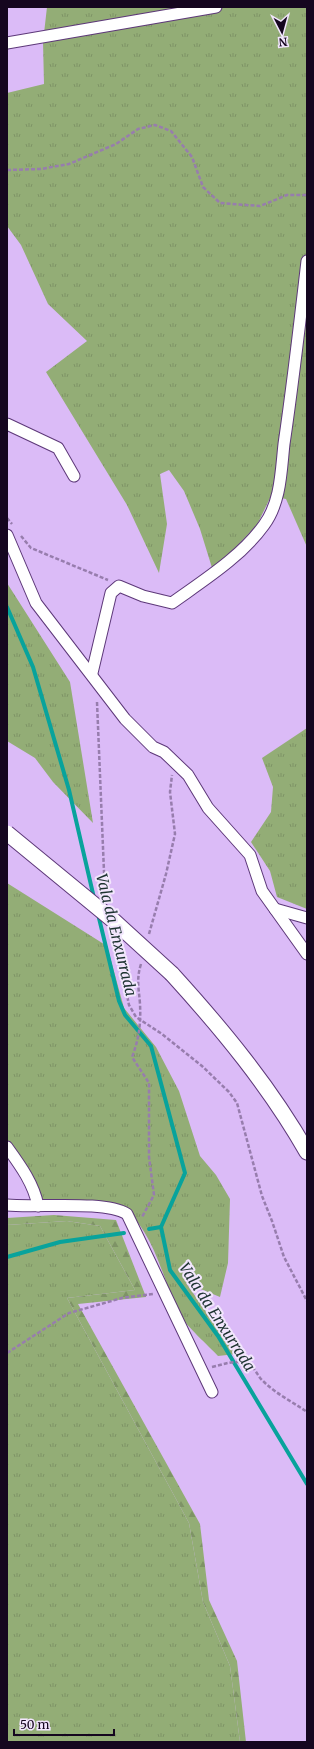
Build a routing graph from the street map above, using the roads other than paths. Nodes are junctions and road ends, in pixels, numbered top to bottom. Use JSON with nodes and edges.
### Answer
{"nodes":[{"id":1,"x":214,"y":7,"type":"edge"},
{"id":2,"x":7,"y":43,"type":"edge"},
{"id":3,"x":307,"y":261,"type":"edge"},
{"id":4,"x":7,"y":424,"type":"edge"},
{"id":5,"x":74,"y":476,"type":"dead end"},
{"id":6,"x":7,"y":535,"type":"edge"},
{"id":7,"x":92,"y":673,"type":"junction"},
{"id":8,"x":7,"y":833,"type":"edge"},
{"id":9,"x":275,"y":908,"type":"junction"},
{"id":10,"x":307,"y":918,"type":"edge"},
{"id":11,"x":307,"y":954,"type":"edge"},
{"id":12,"x":7,"y":1147,"type":"edge"},
{"id":13,"x":307,"y":1152,"type":"edge"},
{"id":14,"x":7,"y":1205,"type":"edge"},
{"id":15,"x":38,"y":1206,"type":"junction"},
{"id":16,"x":212,"y":1392,"type":"dead end"}],
"edges":[{"from":1,"to":2,"type":"street"},
{"from":3,"to":7,"type":"street"},
{"from":4,"to":5,"type":"street"},
{"from":6,"to":7,"type":"street"},
{"from":7,"to":9,"type":"street"},
{"from":8,"to":13,"type":"main road","bridge":true},
{"from":9,"to":10,"type":"street"},
{"from":9,"to":11,"type":"street"},
{"from":12,"to":15,"type":"street"},
{"from":14,"to":15,"type":"street"},
{"from":15,"to":16,"type":"street"}]}
